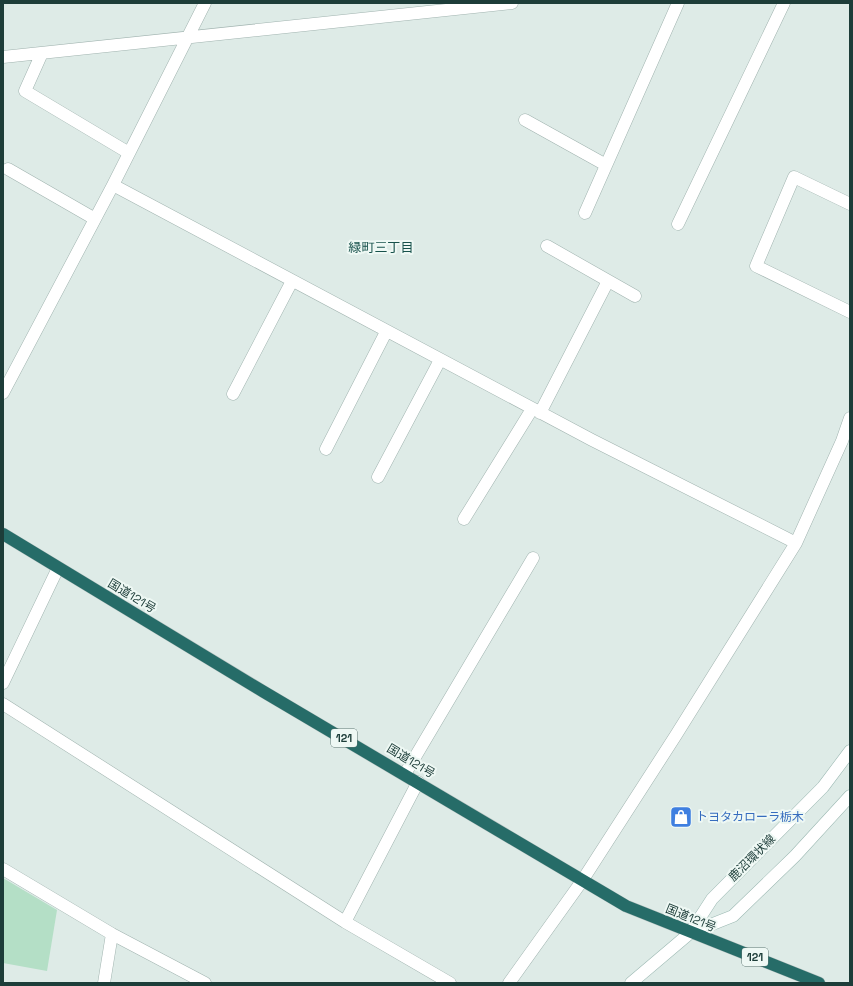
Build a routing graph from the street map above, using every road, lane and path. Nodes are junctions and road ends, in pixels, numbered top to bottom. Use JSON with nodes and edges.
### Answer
{"nodes":[{"id":1,"x":205,"y":3,"type":"edge"},
{"id":2,"x":512,"y":3,"type":"edge"},
{"id":3,"x":678,"y":3,"type":"edge"},
{"id":4,"x":784,"y":3,"type":"edge"},
{"id":5,"x":186,"y":39,"type":"junction"},
{"id":6,"x":42,"y":53,"type":"junction"},
{"id":7,"x":3,"y":57,"type":"edge"},
{"id":8,"x":525,"y":120,"type":"dead end"},
{"id":9,"x":129,"y":153,"type":"junction"},
{"id":10,"x":606,"y":165,"type":"junction"},
{"id":11,"x":8,"y":169,"type":"dead end"},
{"id":12,"x":113,"y":185,"type":"junction"},
{"id":13,"x":850,"y":204,"type":"edge"},
{"id":14,"x":585,"y":213,"type":"dead end"},
{"id":15,"x":95,"y":219,"type":"junction"},
{"id":16,"x":678,"y":224,"type":"dead end"},
{"id":17,"x":547,"y":246,"type":"dead end"},
{"id":18,"x":292,"y":281,"type":"junction"},
{"id":19,"x":608,"y":281,"type":"junction"},
{"id":20,"x":635,"y":296,"type":"dead end"},
{"id":21,"x":850,"y":312,"type":"edge"},
{"id":22,"x":386,"y":332,"type":"junction"},
{"id":23,"x":440,"y":360,"type":"junction"},
{"id":24,"x":3,"y":393,"type":"edge"},
{"id":25,"x":233,"y":394,"type":"dead end"},
{"id":26,"x":536,"y":411,"type":"junction"},
{"id":27,"x":850,"y":418,"type":"edge"},
{"id":28,"x":326,"y":450,"type":"dead end"},
{"id":29,"x":378,"y":477,"type":"dead end"},
{"id":30,"x":464,"y":519,"type":"dead end"},
{"id":31,"x":3,"y":534,"type":"edge"},
{"id":32,"x":796,"y":543,"type":"junction"},
{"id":33,"x":533,"y":558,"type":"dead end"},
{"id":34,"x":58,"y":568,"type":"junction"},
{"id":35,"x":3,"y":683,"type":"edge"},
{"id":36,"x":3,"y":704,"type":"edge"},
{"id":37,"x":850,"y":751,"type":"edge"},
{"id":38,"x":406,"y":774,"type":"junction"},
{"id":39,"x":418,"y":782,"type":"junction"},
{"id":40,"x":850,"y":796,"type":"edge"},
{"id":41,"x":3,"y":869,"type":"edge"},
{"id":42,"x":582,"y":881,"type":"junction"},
{"id":43,"x":345,"y":922,"type":"junction"},
{"id":44,"x":690,"y":933,"type":"junction"},
{"id":45,"x":112,"y":934,"type":"junction"},
{"id":46,"x":104,"y":983,"type":"edge"},
{"id":47,"x":205,"y":983,"type":"edge"},
{"id":48,"x":450,"y":983,"type":"edge"},
{"id":49,"x":509,"y":983,"type":"edge"},
{"id":50,"x":631,"y":983,"type":"edge"},
{"id":51,"x":818,"y":983,"type":"edge"}],
"edges":[{"from":1,"to":5,"type":"street"},
{"from":2,"to":5,"type":"street"},
{"from":3,"to":10,"type":"street"},
{"from":4,"to":16,"type":"street"},
{"from":5,"to":6,"type":"street"},
{"from":5,"to":9,"type":"street"},
{"from":6,"to":7,"type":"street"},
{"from":6,"to":9,"type":"street"},
{"from":8,"to":10,"type":"street"},
{"from":9,"to":12,"type":"street"},
{"from":10,"to":14,"type":"street"},
{"from":11,"to":15,"type":"street"},
{"from":12,"to":15,"type":"street"},
{"from":12,"to":18,"type":"street"},
{"from":13,"to":21,"type":"street"},
{"from":15,"to":24,"type":"street"},
{"from":17,"to":19,"type":"street"},
{"from":18,"to":22,"type":"street"},
{"from":18,"to":25,"type":"street"},
{"from":19,"to":20,"type":"street"},
{"from":19,"to":26,"type":"street"},
{"from":22,"to":23,"type":"street"},
{"from":22,"to":28,"type":"street"},
{"from":23,"to":26,"type":"street"},
{"from":23,"to":29,"type":"street"},
{"from":26,"to":30,"type":"street"},
{"from":26,"to":32,"type":"street"},
{"from":27,"to":32,"type":"street"},
{"from":31,"to":34,"type":"highway","name":"国道121号","number":"121"},
{"from":32,"to":42,"type":"street"},
{"from":33,"to":38,"type":"street"},
{"from":34,"to":35,"type":"street"},
{"from":34,"to":38,"type":"highway","name":"国道121号","number":"121"},
{"from":36,"to":43,"type":"street"},
{"from":37,"to":44,"type":"street","name":"鹿沼環状線"},
{"from":38,"to":39,"type":"highway","name":"国道121号","number":"121"},
{"from":39,"to":42,"type":"highway","name":"国道121号","number":"121"},
{"from":39,"to":43,"type":"street"},
{"from":40,"to":44,"type":"street","name":"鹿沼環状線"},
{"from":41,"to":45,"type":"street"},
{"from":42,"to":44,"type":"highway","name":"国道121号","number":"121"},
{"from":42,"to":49,"type":"street"},
{"from":43,"to":48,"type":"street"},
{"from":44,"to":50,"type":"street","name":"鹿沼環状線"},
{"from":44,"to":51,"type":"highway","name":"国道121号","number":"121"},
{"from":45,"to":46,"type":"street"},
{"from":45,"to":47,"type":"street"}]}
